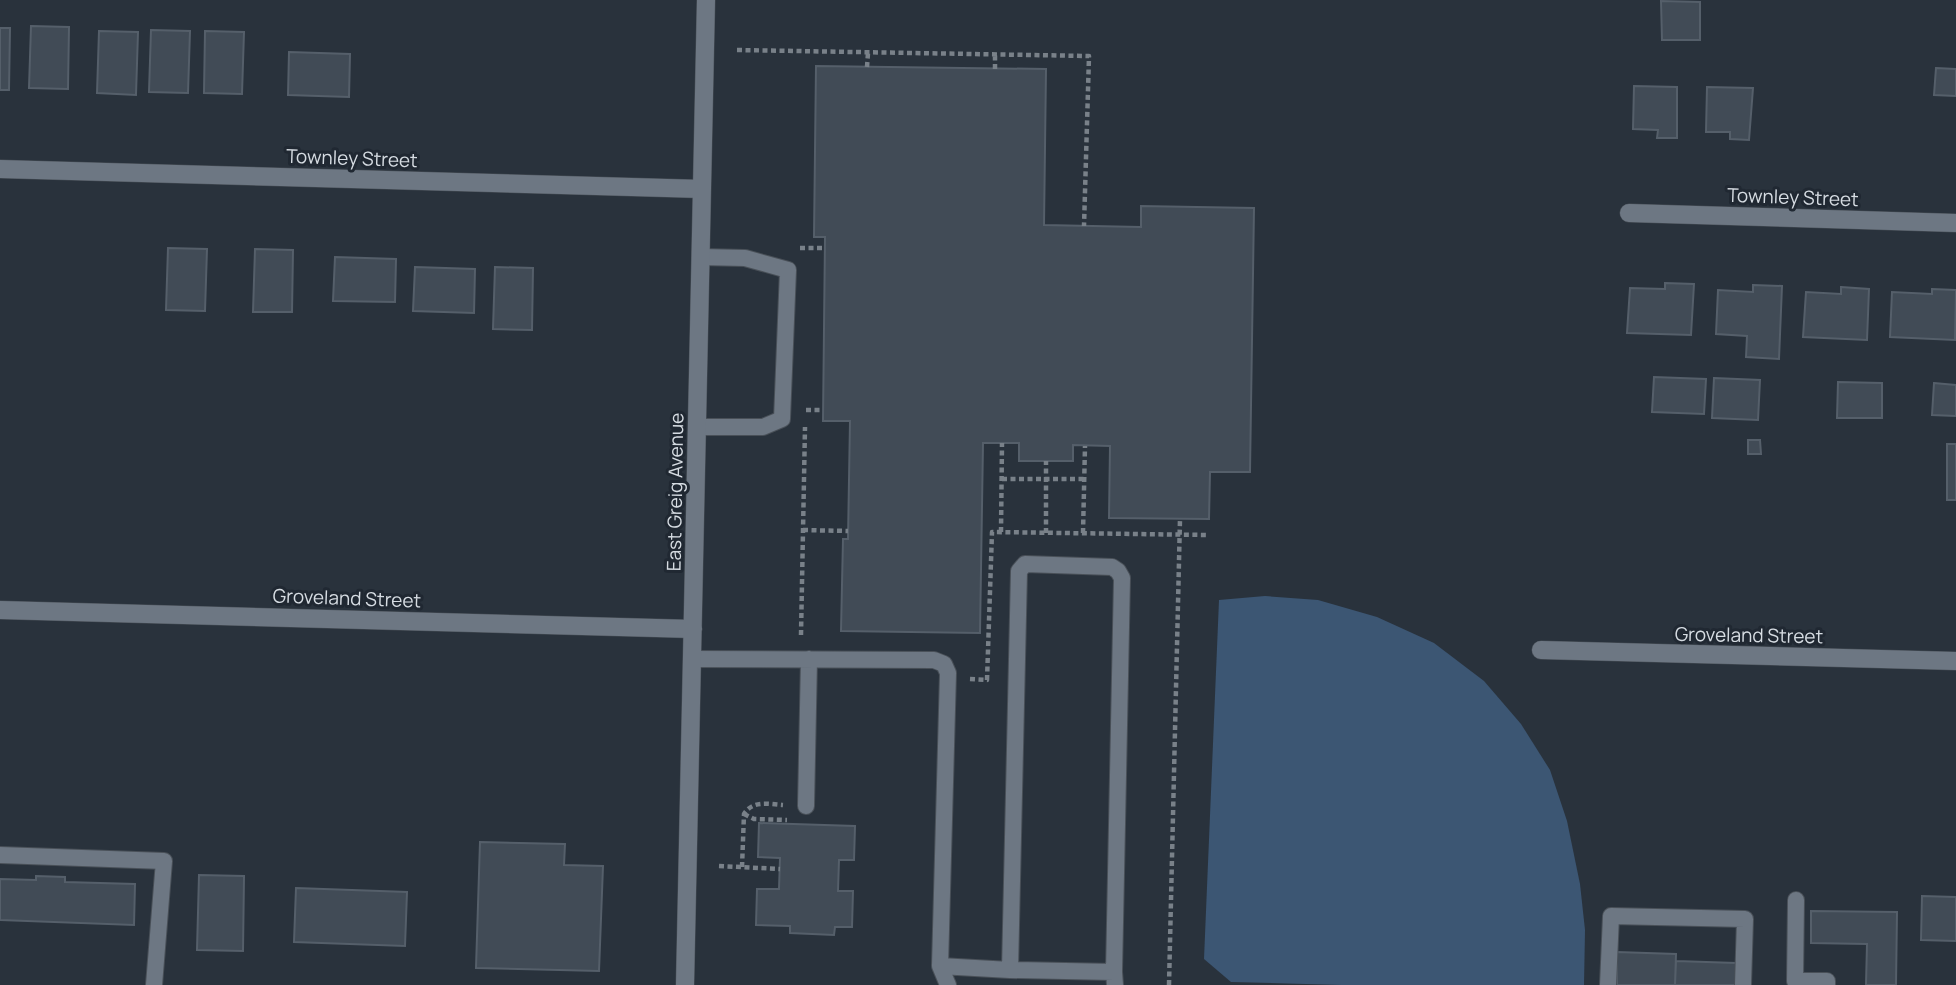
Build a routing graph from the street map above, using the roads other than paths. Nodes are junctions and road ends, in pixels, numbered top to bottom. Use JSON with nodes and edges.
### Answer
{"nodes":[{"id":1,"x":706,"y":0,"type":"edge"},
{"id":2,"x":0,"y":169,"type":"edge"},
{"id":3,"x":702,"y":189,"type":"junction"},
{"id":4,"x":1629,"y":213,"type":"dead end"},
{"id":5,"x":1956,"y":223,"type":"edge"},
{"id":6,"x":701,"y":257,"type":"junction"},
{"id":7,"x":698,"y":427,"type":"junction"},
{"id":8,"x":0,"y":610,"type":"edge"},
{"id":9,"x":693,"y":629,"type":"junction"},
{"id":10,"x":1541,"y":650,"type":"dead end"},
{"id":11,"x":692,"y":659,"type":"junction"},
{"id":12,"x":809,"y":659,"type":"junction"},
{"id":13,"x":1956,"y":661,"type":"edge"},
{"id":14,"x":806,"y":806,"type":"road end"},
{"id":15,"x":0,"y":855,"type":"edge"},
{"id":16,"x":1796,"y":900,"type":"dead end"},
{"id":17,"x":940,"y":965,"type":"junction"},
{"id":18,"x":1010,"y":970,"type":"junction"},
{"id":19,"x":1114,"y":979,"type":"edge"},
{"id":20,"x":154,"y":985,"type":"edge"},
{"id":21,"x":685,"y":985,"type":"edge"},
{"id":22,"x":948,"y":985,"type":"edge"},
{"id":23,"x":1608,"y":985,"type":"edge"},
{"id":24,"x":1743,"y":985,"type":"edge"},
{"id":25,"x":1827,"y":985,"type":"edge"}],
"edges":[{"from":1,"to":3,"type":"street","name":"East Greig Avenue"},
{"from":2,"to":3,"type":"street","name":"Townley Street"},
{"from":3,"to":6,"type":"street","name":"East Greig Avenue"},
{"from":4,"to":5,"type":"street","name":"Townley Street"},
{"from":6,"to":7,"type":"street","name":"East Greig Avenue"},
{"from":6,"to":7,"type":"lane"},
{"from":7,"to":9,"type":"street","name":"East Greig Avenue"},
{"from":8,"to":9,"type":"street","name":"Groveland Street"},
{"from":9,"to":11,"type":"street","name":"East Greig Avenue"},
{"from":10,"to":13,"type":"street","name":"Groveland Street"},
{"from":11,"to":12,"type":"lane"},
{"from":11,"to":21,"type":"street","name":"East Greig Avenue"},
{"from":12,"to":14,"type":"lane"},
{"from":12,"to":17,"type":"lane"},
{"from":15,"to":20,"type":"lane"},
{"from":16,"to":25,"type":"lane"},
{"from":17,"to":18,"type":"lane"},
{"from":17,"to":22,"type":"lane"},
{"from":18,"to":19,"type":"lane"},
{"from":18,"to":19,"type":"lane"},
{"from":23,"to":24,"type":"lane"}]}
